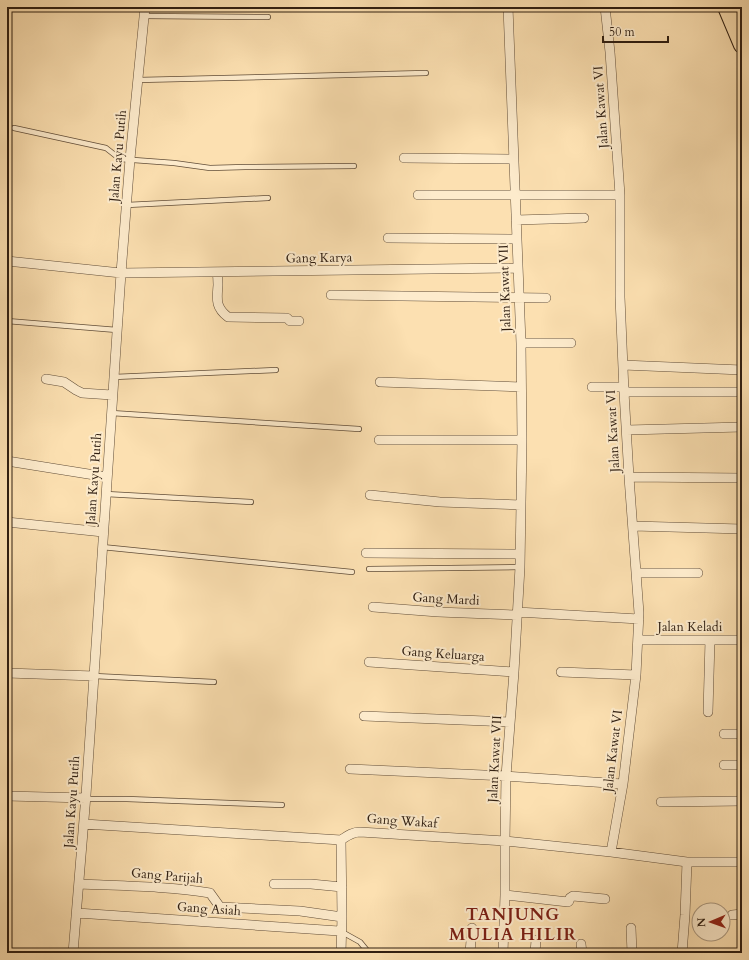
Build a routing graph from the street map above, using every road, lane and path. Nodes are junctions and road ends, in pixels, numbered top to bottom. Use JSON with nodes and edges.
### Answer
{"nodes":[{"id":1,"x":508,"y":7,"type":"edge"},
{"id":2,"x":605,"y":7,"type":"edge"},
{"id":3,"x":725,"y":7,"type":"edge"},
{"id":4,"x":145,"y":12,"type":"edge"},
{"id":5,"x":268,"y":17,"type":"dead end"},
{"id":6,"x":742,"y":45,"type":"edge"},
{"id":7,"x":426,"y":73,"type":"dead end"},
{"id":8,"x":138,"y":80,"type":"junction"},
{"id":9,"x":14,"y":128,"type":"dead end"},
{"id":10,"x":404,"y":158,"type":"dead end"},
{"id":11,"x":130,"y":159,"type":"junction"},
{"id":12,"x":513,"y":159,"type":"junction"},
{"id":13,"x":354,"y":166,"type":"dead end"},
{"id":14,"x":418,"y":195,"type":"dead end"},
{"id":15,"x":515,"y":195,"type":"junction"},
{"id":16,"x":620,"y":195,"type":"junction"},
{"id":17,"x":268,"y":198,"type":"dead end"},
{"id":18,"x":127,"y":205,"type":"junction"},
{"id":19,"x":584,"y":218,"type":"dead end"},
{"id":20,"x":516,"y":220,"type":"junction"},
{"id":21,"x":388,"y":238,"type":"dead end"},
{"id":22,"x":517,"y":239,"type":"junction"},
{"id":23,"x":7,"y":261,"type":"edge"},
{"id":24,"x":518,"y":268,"type":"junction"},
{"id":25,"x":217,"y":272,"type":"junction"},
{"id":26,"x":121,"y":273,"type":"junction"},
{"id":27,"x":332,"y":295,"type":"dead end"},
{"id":28,"x":518,"y":298,"type":"junction"},
{"id":29,"x":546,"y":298,"type":"dead end"},
{"id":30,"x":7,"y":321,"type":"edge"},
{"id":31,"x":299,"y":321,"type":"dead end"},
{"id":32,"x":117,"y":330,"type":"junction"},
{"id":33,"x":520,"y":343,"type":"junction"},
{"id":34,"x":572,"y":343,"type":"dead end"},
{"id":35,"x":623,"y":365,"type":"junction"},
{"id":36,"x":276,"y":370,"type":"dead end"},
{"id":37,"x":742,"y":370,"type":"edge"},
{"id":38,"x":114,"y":377,"type":"junction"},
{"id":39,"x":46,"y":379,"type":"dead end"},
{"id":40,"x":380,"y":382,"type":"dead end"},
{"id":41,"x":521,"y":387,"type":"junction"},
{"id":42,"x":592,"y":387,"type":"dead end"},
{"id":43,"x":624,"y":389,"type":"junction"},
{"id":44,"x":742,"y":392,"type":"edge"},
{"id":45,"x":112,"y":395,"type":"junction"},
{"id":46,"x":111,"y":413,"type":"junction"},
{"id":47,"x":742,"y":427,"type":"edge"},
{"id":48,"x":359,"y":429,"type":"dead end"},
{"id":49,"x":627,"y":430,"type":"junction"},
{"id":50,"x":379,"y":440,"type":"dead end"},
{"id":51,"x":522,"y":440,"type":"junction"},
{"id":52,"x":7,"y":461,"type":"edge"},
{"id":53,"x":107,"y":477,"type":"junction"},
{"id":54,"x":628,"y":477,"type":"junction"},
{"id":55,"x":742,"y":478,"type":"edge"},
{"id":56,"x":106,"y":494,"type":"junction"},
{"id":57,"x":370,"y":495,"type":"dead end"},
{"id":58,"x":251,"y":502,"type":"dead end"},
{"id":59,"x":521,"y":505,"type":"junction"},
{"id":60,"x":7,"y":522,"type":"edge"},
{"id":61,"x":632,"y":526,"type":"junction"},
{"id":62,"x":742,"y":528,"type":"edge"},
{"id":63,"x":103,"y":532,"type":"junction"},
{"id":64,"x":102,"y":547,"type":"junction"},
{"id":65,"x":366,"y":554,"type":"dead end"},
{"id":66,"x":520,"y":554,"type":"junction"},
{"id":67,"x":520,"y":567,"type":"junction"},
{"id":68,"x":368,"y":569,"type":"dead end"},
{"id":69,"x":352,"y":572,"type":"dead end"},
{"id":70,"x":636,"y":573,"type":"junction"},
{"id":71,"x":698,"y":573,"type":"dead end"},
{"id":72,"x":373,"y":607,"type":"dead end"},
{"id":73,"x":517,"y":614,"type":"junction"},
{"id":74,"x":639,"y":619,"type":"junction"},
{"id":75,"x":639,"y":640,"type":"junction"},
{"id":76,"x":710,"y":640,"type":"junction"},
{"id":77,"x":742,"y":640,"type":"edge"},
{"id":78,"x":369,"y":662,"type":"dead end"},
{"id":79,"x":514,"y":672,"type":"junction"},
{"id":80,"x":561,"y":672,"type":"dead end"},
{"id":81,"x":7,"y":673,"type":"edge"},
{"id":82,"x":94,"y":676,"type":"junction"},
{"id":83,"x":636,"y":676,"type":"junction"},
{"id":84,"x":214,"y":682,"type":"dead end"},
{"id":85,"x":708,"y":712,"type":"dead end"},
{"id":86,"x":364,"y":716,"type":"dead end"},
{"id":87,"x":510,"y":722,"type":"junction"},
{"id":88,"x":724,"y":734,"type":"dead end"},
{"id":89,"x":742,"y":734,"type":"edge"},
{"id":90,"x":724,"y":765,"type":"dead end"},
{"id":91,"x":742,"y":765,"type":"edge"},
{"id":92,"x":350,"y":769,"type":"dead end"},
{"id":93,"x":506,"y":776,"type":"junction"},
{"id":94,"x":623,"y":784,"type":"junction"},
{"id":95,"x":7,"y":796,"type":"edge"},
{"id":96,"x":86,"y":798,"type":"junction"},
{"id":97,"x":742,"y":801,"type":"edge"},
{"id":98,"x":661,"y":802,"type":"dead end"},
{"id":99,"x":282,"y":805,"type":"dead end"},
{"id":100,"x":84,"y":824,"type":"junction"},
{"id":101,"x":341,"y":840,"type":"junction"},
{"id":102,"x":505,"y":841,"type":"junction"},
{"id":103,"x":611,"y":852,"type":"junction"},
{"id":104,"x":686,"y":862,"type":"junction"},
{"id":105,"x":742,"y":862,"type":"edge"},
{"id":106,"x":79,"y":884,"type":"junction"},
{"id":107,"x":274,"y":884,"type":"dead end"},
{"id":108,"x":342,"y":887,"type":"junction"},
{"id":109,"x":505,"y":895,"type":"junction"},
{"id":110,"x":605,"y":899,"type":"dead end"},
{"id":111,"x":76,"y":913,"type":"junction"},
{"id":112,"x":742,"y":914,"type":"edge"},
{"id":113,"x":732,"y":915,"type":"dead end"},
{"id":114,"x":342,"y":917,"type":"junction"},
{"id":115,"x":472,"y":928,"type":"dead end"},
{"id":116,"x":631,"y":928,"type":"dead end"},
{"id":117,"x":340,"y":931,"type":"junction"},
{"id":118,"x":536,"y":940,"type":"dead end"},
{"id":119,"x":73,"y":953,"type":"edge"},
{"id":120,"x":341,"y":953,"type":"edge"},
{"id":121,"x":369,"y":953,"type":"edge"},
{"id":122,"x":470,"y":953,"type":"edge"},
{"id":123,"x":503,"y":953,"type":"edge"},
{"id":124,"x":535,"y":953,"type":"edge"},
{"id":125,"x":632,"y":953,"type":"edge"},
{"id":126,"x":682,"y":953,"type":"edge"}],
"edges":[{"from":1,"to":12,"type":"street","name":"Jalan Kawat VII"},
{"from":2,"to":16,"type":"street","name":"Jalan Kawat VI"},
{"from":3,"to":6,"type":"highway"},
{"from":4,"to":5,"type":"lane"},
{"from":4,"to":8,"type":"street","name":"Jalan Kayu Putih"},
{"from":7,"to":8,"type":"lane"},
{"from":8,"to":11,"type":"street","name":"Jalan Kayu Putih"},
{"from":9,"to":11,"type":"lane"},
{"from":10,"to":12,"type":"street"},
{"from":11,"to":13,"type":"lane"},
{"from":11,"to":18,"type":"street","name":"Jalan Kayu Putih"},
{"from":12,"to":15,"type":"street","name":"Jalan Kawat VII"},
{"from":14,"to":15,"type":"street"},
{"from":15,"to":16,"type":"street"},
{"from":15,"to":20,"type":"street","name":"Jalan Kawat VII"},
{"from":16,"to":35,"type":"street","name":"Jalan Kawat VI"},
{"from":17,"to":18,"type":"lane"},
{"from":18,"to":26,"type":"street","name":"Jalan Kayu Putih"},
{"from":19,"to":20,"type":"street"},
{"from":20,"to":22,"type":"street","name":"Jalan Kawat VII"},
{"from":21,"to":22,"type":"street"},
{"from":22,"to":24,"type":"street","name":"Jalan Kawat VII"},
{"from":23,"to":26,"type":"street","name":"Gang Karya"},
{"from":24,"to":25,"type":"street","name":"Gang Karya"},
{"from":24,"to":28,"type":"street","name":"Jalan Kawat VII"},
{"from":25,"to":26,"type":"street","name":"Gang Karya"},
{"from":25,"to":31,"type":"street"},
{"from":26,"to":32,"type":"street","name":"Jalan Kayu Putih"},
{"from":27,"to":28,"type":"street"},
{"from":28,"to":29,"type":"street"},
{"from":28,"to":33,"type":"street","name":"Jalan Kawat VII"},
{"from":30,"to":32,"type":"lane"},
{"from":32,"to":38,"type":"street","name":"Jalan Kayu Putih"},
{"from":33,"to":34,"type":"street"},
{"from":33,"to":41,"type":"street","name":"Jalan Kawat VII"},
{"from":35,"to":37,"type":"street"},
{"from":35,"to":43,"type":"street","name":"Jalan Kawat VI"},
{"from":36,"to":38,"type":"lane"},
{"from":38,"to":45,"type":"street","name":"Jalan Kayu Putih"},
{"from":39,"to":45,"type":"street"},
{"from":40,"to":41,"type":"street"},
{"from":41,"to":51,"type":"street","name":"Jalan Kawat VII"},
{"from":42,"to":43,"type":"street"},
{"from":43,"to":44,"type":"street"},
{"from":43,"to":49,"type":"street","name":"Jalan Kawat VI"},
{"from":45,"to":46,"type":"street","name":"Jalan Kayu Putih"},
{"from":46,"to":48,"type":"lane"},
{"from":46,"to":53,"type":"street","name":"Jalan Kayu Putih"},
{"from":47,"to":49,"type":"street"},
{"from":49,"to":54,"type":"street","name":"Jalan Kawat VI"},
{"from":50,"to":51,"type":"street"},
{"from":51,"to":59,"type":"street","name":"Jalan Kawat VII"},
{"from":52,"to":53,"type":"street"},
{"from":53,"to":56,"type":"street","name":"Jalan Kayu Putih"},
{"from":54,"to":55,"type":"street"},
{"from":54,"to":61,"type":"street","name":"Jalan Kawat VI"},
{"from":56,"to":58,"type":"lane"},
{"from":56,"to":63,"type":"street","name":"Jalan Kayu Putih"},
{"from":57,"to":59,"type":"street"},
{"from":59,"to":66,"type":"street","name":"Jalan Kawat VII"},
{"from":60,"to":63,"type":"street"},
{"from":61,"to":62,"type":"street"},
{"from":61,"to":70,"type":"street","name":"Jalan Kawat VI"},
{"from":63,"to":64,"type":"street","name":"Jalan Kayu Putih"},
{"from":64,"to":69,"type":"lane"},
{"from":64,"to":82,"type":"street","name":"Jalan Kayu Putih"},
{"from":65,"to":66,"type":"street"},
{"from":66,"to":67,"type":"street","name":"Jalan Kawat VII"},
{"from":67,"to":68,"type":"lane"},
{"from":67,"to":73,"type":"street","name":"Jalan Kawat VII"},
{"from":70,"to":71,"type":"street"},
{"from":70,"to":74,"type":"street","name":"Jalan Kawat VI"},
{"from":72,"to":73,"type":"street","name":"Gang Mardi"},
{"from":73,"to":74,"type":"street","name":"Gang Mardi"},
{"from":73,"to":79,"type":"street","name":"Jalan Kawat VII"},
{"from":74,"to":75,"type":"street","name":"Jalan Kawat VI"},
{"from":75,"to":76,"type":"street","name":"Jalan Keladi"},
{"from":75,"to":83,"type":"street","name":"Jalan Kawat VI"},
{"from":76,"to":77,"type":"street","name":"Jalan Keladi"},
{"from":76,"to":85,"type":"street"},
{"from":78,"to":79,"type":"street","name":"Gang Keluarga"},
{"from":79,"to":87,"type":"street","name":"Jalan Kawat VII"},
{"from":80,"to":83,"type":"street"},
{"from":81,"to":82,"type":"street"},
{"from":82,"to":84,"type":"lane"},
{"from":82,"to":96,"type":"street","name":"Jalan Kayu Putih"},
{"from":83,"to":94,"type":"street","name":"Jalan Kawat VI"},
{"from":86,"to":87,"type":"street"},
{"from":87,"to":93,"type":"street","name":"Jalan Kawat VII"},
{"from":88,"to":89,"type":"street"},
{"from":90,"to":91,"type":"street"},
{"from":92,"to":93,"type":"street"},
{"from":93,"to":94,"type":"street"},
{"from":93,"to":102,"type":"street","name":"Jalan Kawat VII"},
{"from":94,"to":103,"type":"street","name":"Jalan Kawat VI"},
{"from":95,"to":96,"type":"street"},
{"from":96,"to":99,"type":"lane"},
{"from":96,"to":100,"type":"street","name":"Jalan Kayu Putih"},
{"from":97,"to":98,"type":"street"},
{"from":100,"to":101,"type":"street"},
{"from":100,"to":106,"type":"street","name":"Jalan Kayu Putih"},
{"from":101,"to":102,"type":"street","name":"Gang Wakaf"},
{"from":101,"to":108,"type":"street"},
{"from":102,"to":103,"type":"street","name":"Gang Wakaf"},
{"from":102,"to":109,"type":"street","name":"Jalan Kawat VII"},
{"from":103,"to":104,"type":"street","name":"Gang Wakaf"},
{"from":104,"to":105,"type":"street","name":"Gang Wakaf"},
{"from":104,"to":126,"type":"street"},
{"from":106,"to":111,"type":"street","name":"Jalan Kayu Putih"},
{"from":106,"to":114,"type":"street","name":"Gang Parijah"},
{"from":107,"to":108,"type":"street"},
{"from":108,"to":114,"type":"street"},
{"from":109,"to":110,"type":"street"},
{"from":109,"to":123,"type":"street","name":"Jalan Kawat VII"},
{"from":111,"to":117,"type":"street","name":"Gang Asiah"},
{"from":111,"to":119,"type":"street","name":"Jalan Kayu Putih"},
{"from":112,"to":113,"type":"street"},
{"from":114,"to":117,"type":"street"},
{"from":115,"to":122,"type":"street"},
{"from":116,"to":125,"type":"street"},
{"from":117,"to":120,"type":"street"},
{"from":117,"to":121,"type":"lane"},
{"from":118,"to":124,"type":"street"}]}
